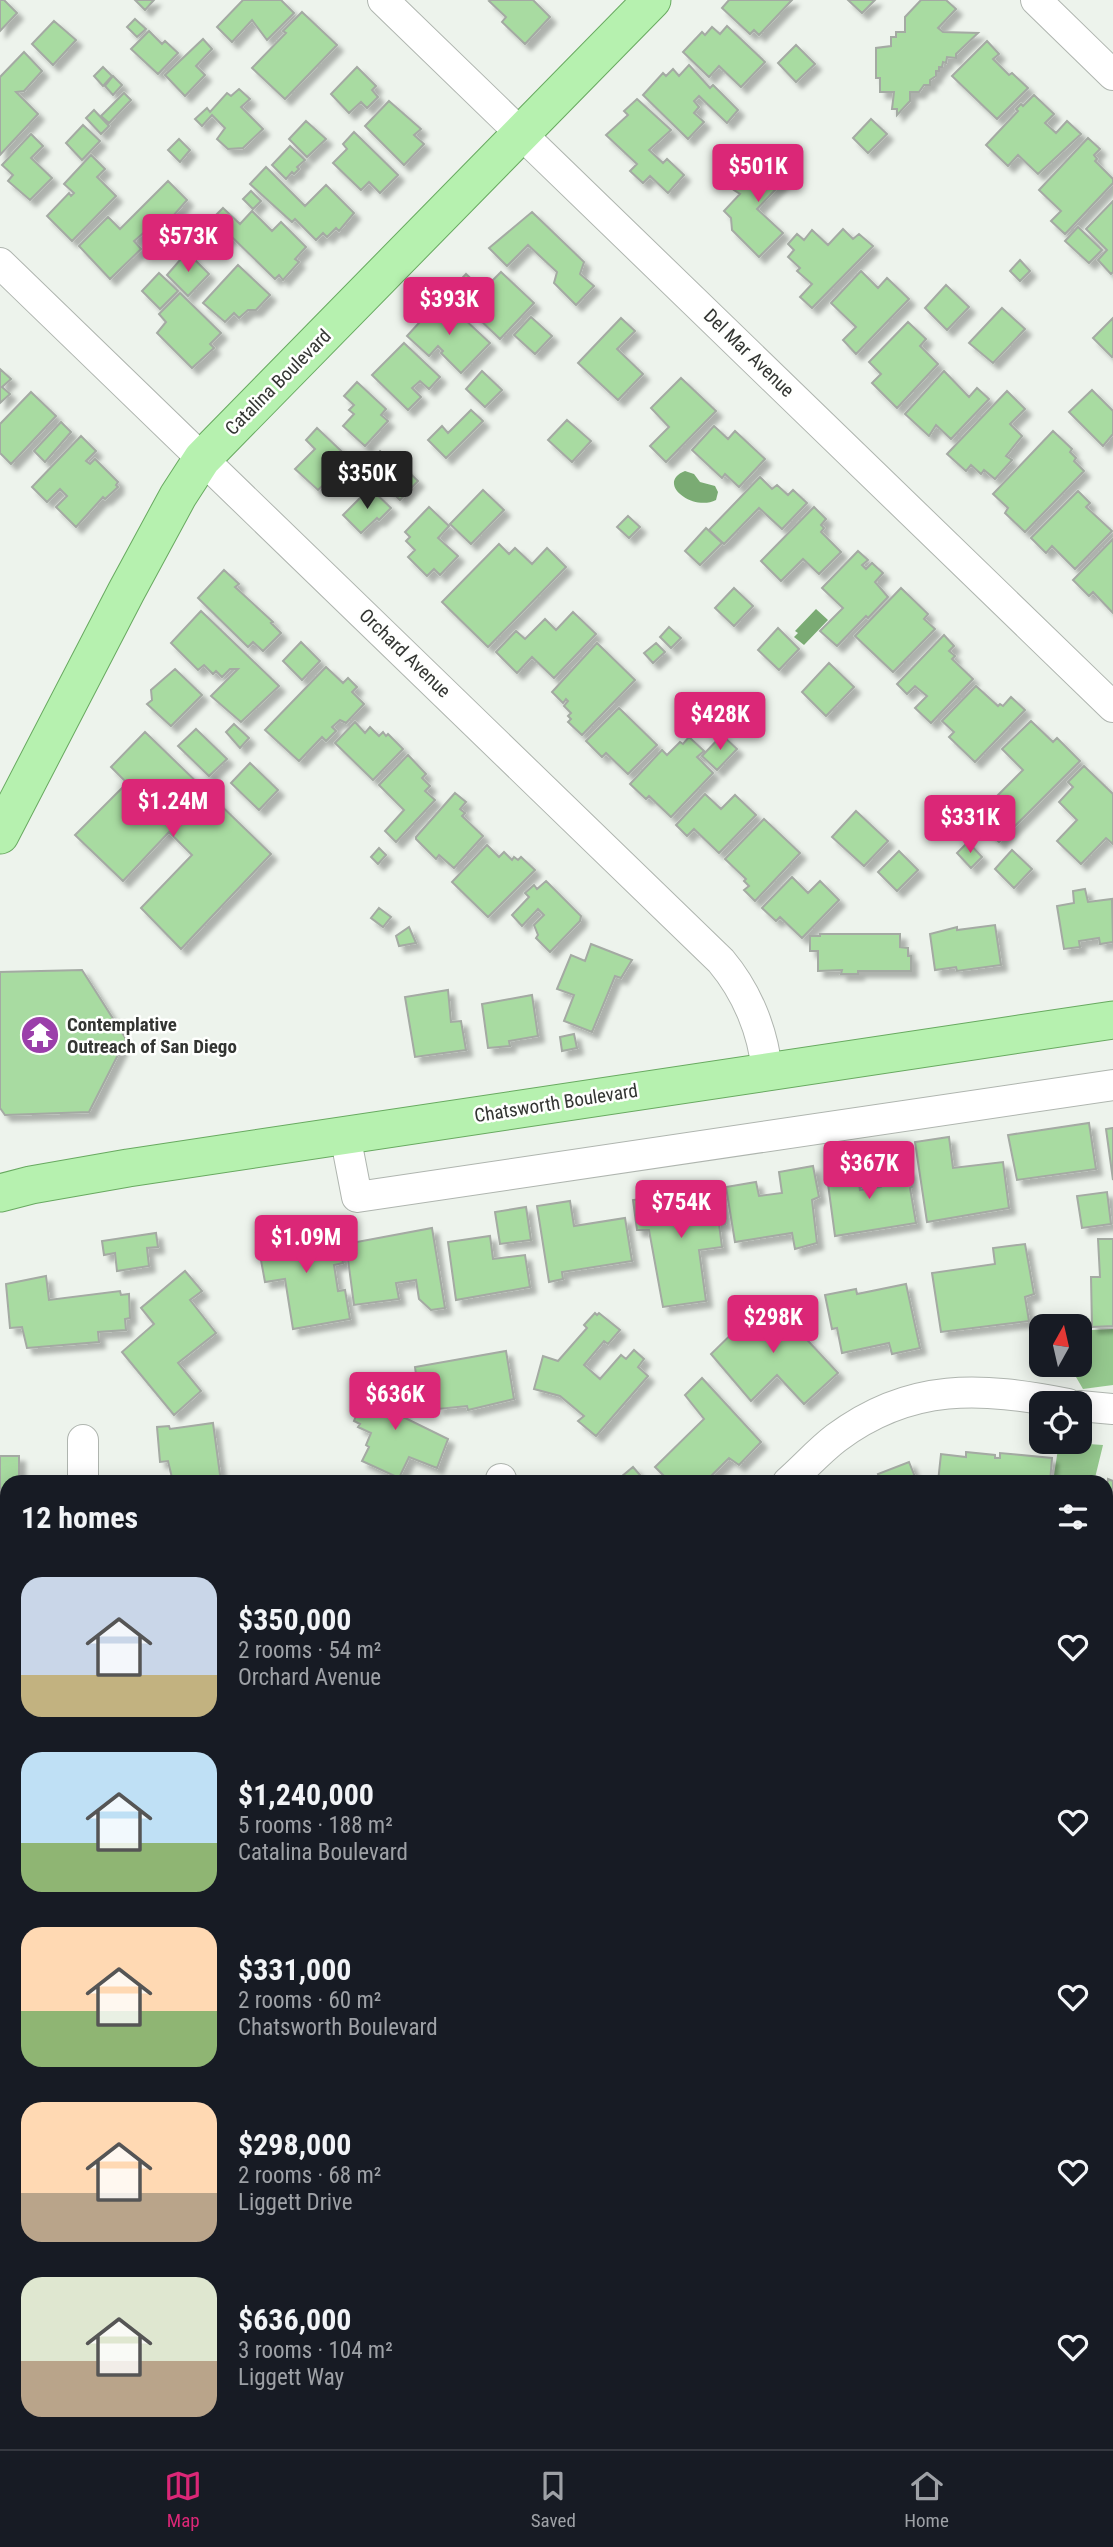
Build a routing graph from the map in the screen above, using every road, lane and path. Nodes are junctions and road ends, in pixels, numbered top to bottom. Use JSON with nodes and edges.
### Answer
{"nodes":[{"id":1,"x":383,"y":0,"type":"edge"},
{"id":2,"x":652,"y":0,"type":"edge"},
{"id":3,"x":1036,"y":0,"type":"edge"},
{"id":4,"x":1113,"y":75,"type":"edge"},
{"id":5,"x":521,"y":134,"type":"junction"},
{"id":6,"x":0,"y":262,"type":"edge"},
{"id":7,"x":202,"y":459,"type":"junction"},
{"id":8,"x":1113,"y":707,"type":"edge"},
{"id":9,"x":0,"y":835,"type":"edge"},
{"id":10,"x":1113,"y":1020,"type":"edge"},
{"id":11,"x":768,"y":1071,"type":"junction"},
{"id":12,"x":1113,"y":1085,"type":"edge"},
{"id":13,"x":345,"y":1135,"type":"junction"},
{"id":14,"x":0,"y":1193,"type":"edge"},
{"id":15,"x":1029,"y":1398,"type":"edge"},
{"id":16,"x":1092,"y":1407,"type":"edge"},
{"id":17,"x":1113,"y":1409,"type":"edge"},
{"id":18,"x":83,"y":1440,"type":"dead end"},
{"id":19,"x":83,"y":1475,"type":"edge"},
{"id":20,"x":796,"y":1475,"type":"edge"}],
"edges":[{"from":1,"to":5,"type":"street","name":"Del Mar Avenue"},
{"from":2,"to":5,"type":"main road","name":"Catalina Boulevard"},
{"from":3,"to":4,"type":"street"},
{"from":5,"to":7,"type":"main road","name":"Catalina Boulevard"},
{"from":5,"to":8,"type":"street","name":"Del Mar Avenue"},
{"from":6,"to":7,"type":"street","name":"Orchard Avenue"},
{"from":7,"to":9,"type":"main road","name":"Catalina Boulevard"},
{"from":7,"to":11,"type":"street","name":"Orchard Avenue"},
{"from":10,"to":11,"type":"main road","name":"Chatsworth Boulevard"},
{"from":11,"to":13,"type":"main road","name":"Chatsworth Boulevard"},
{"from":12,"to":13,"type":"street"},
{"from":13,"to":14,"type":"main road","name":"Chatsworth Boulevard"},
{"from":15,"to":20,"type":"street"},
{"from":16,"to":17,"type":"street"},
{"from":18,"to":19,"type":"street"}]}
